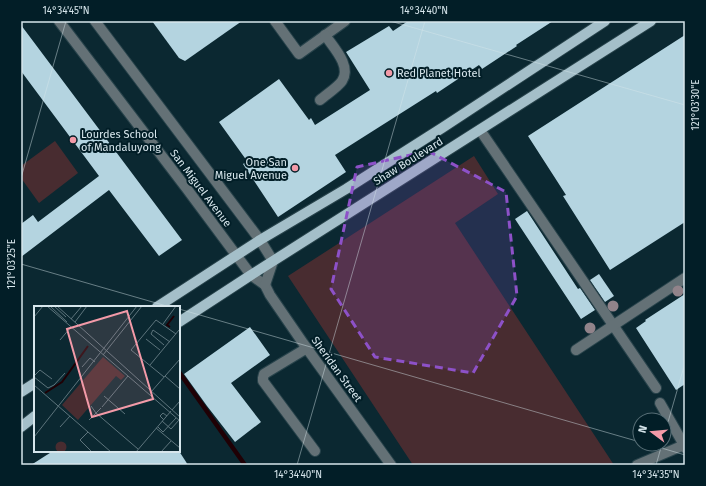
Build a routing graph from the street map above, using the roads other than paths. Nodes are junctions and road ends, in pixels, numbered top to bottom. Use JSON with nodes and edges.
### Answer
{"nodes":[{"id":1,"x":59,"y":21,"type":"edge"},
{"id":2,"x":95,"y":21,"type":"edge"},
{"id":3,"x":275,"y":21,"type":"edge"},
{"id":4,"x":345,"y":21,"type":"edge"},
{"id":5,"x":605,"y":21,"type":"edge"},
{"id":6,"x":651,"y":21,"type":"edge"},
{"id":7,"x":325,"y":35,"type":"junction"},
{"id":8,"x":320,"y":100,"type":"dead end"},
{"id":9,"x":480,"y":130,"type":"junction"},
{"id":10,"x":260,"y":240,"type":"junction"},
{"id":11,"x":237,"y":256,"type":"junction"},
{"id":12,"x":273,"y":261,"type":"junction"},
{"id":13,"x":251,"y":275,"type":"junction"},
{"id":14,"x":685,"y":278,"type":"edge"},
{"id":15,"x":265,"y":285,"type":"junction"},
{"id":16,"x":159,"y":306,"type":"edge"},
{"id":17,"x":180,"y":321,"type":"edge"},
{"id":18,"x":613,"y":325,"type":"junction"},
{"id":19,"x":307,"y":348,"type":"junction"},
{"id":20,"x":576,"y":350,"type":"dead end"},
{"id":21,"x":34,"y":384,"type":"edge"},
{"id":22,"x":656,"y":388,"type":"dead end"},
{"id":23,"x":21,"y":392,"type":"edge"},
{"id":24,"x":660,"y":403,"type":"dead end"},
{"id":25,"x":685,"y":446,"type":"edge"},
{"id":26,"x":315,"y":451,"type":"dead end"},
{"id":27,"x":391,"y":465,"type":"edge"},
{"id":28,"x":637,"y":465,"type":"edge"}],
"edges":[{"from":1,"to":11,"type":"street","name":"San Miguel Avenue"},
{"from":2,"to":10,"type":"street","name":"San Miguel Avenue"},
{"from":3,"to":7,"type":"street"},
{"from":4,"to":7,"type":"street"},
{"from":5,"to":10,"type":"main road","name":"Shaw Boulevard"},
{"from":6,"to":9,"type":"main road","name":"Shaw Boulevard"},
{"from":7,"to":8,"type":"street"},
{"from":9,"to":12,"type":"main road","name":"Shaw Boulevard"},
{"from":9,"to":18,"type":"street"},
{"from":10,"to":11,"type":"main road","name":"Shaw Boulevard"},
{"from":10,"to":12,"type":"street","name":"San Miguel Avenue"},
{"from":11,"to":13,"type":"street","name":"San Miguel Avenue"},
{"from":11,"to":16,"type":"main road","name":"Shaw Boulevard"},
{"from":12,"to":13,"type":"main road","name":"Shaw Boulevard"},
{"from":12,"to":15,"type":"street"},
{"from":13,"to":15,"type":"street","name":"Sheridan Street"},
{"from":13,"to":17,"type":"main road","name":"Shaw Boulevard"},
{"from":14,"to":18,"type":"street"},
{"from":15,"to":19,"type":"street","name":"Sheridan Street"},
{"from":18,"to":20,"type":"street"},
{"from":18,"to":22,"type":"street"},
{"from":19,"to":26,"type":"street"},
{"from":19,"to":27,"type":"street","name":"Sheridan Street"},
{"from":21,"to":23,"type":"main road"},
{"from":24,"to":25,"type":"street"},
{"from":25,"to":28,"type":"street"}]}
